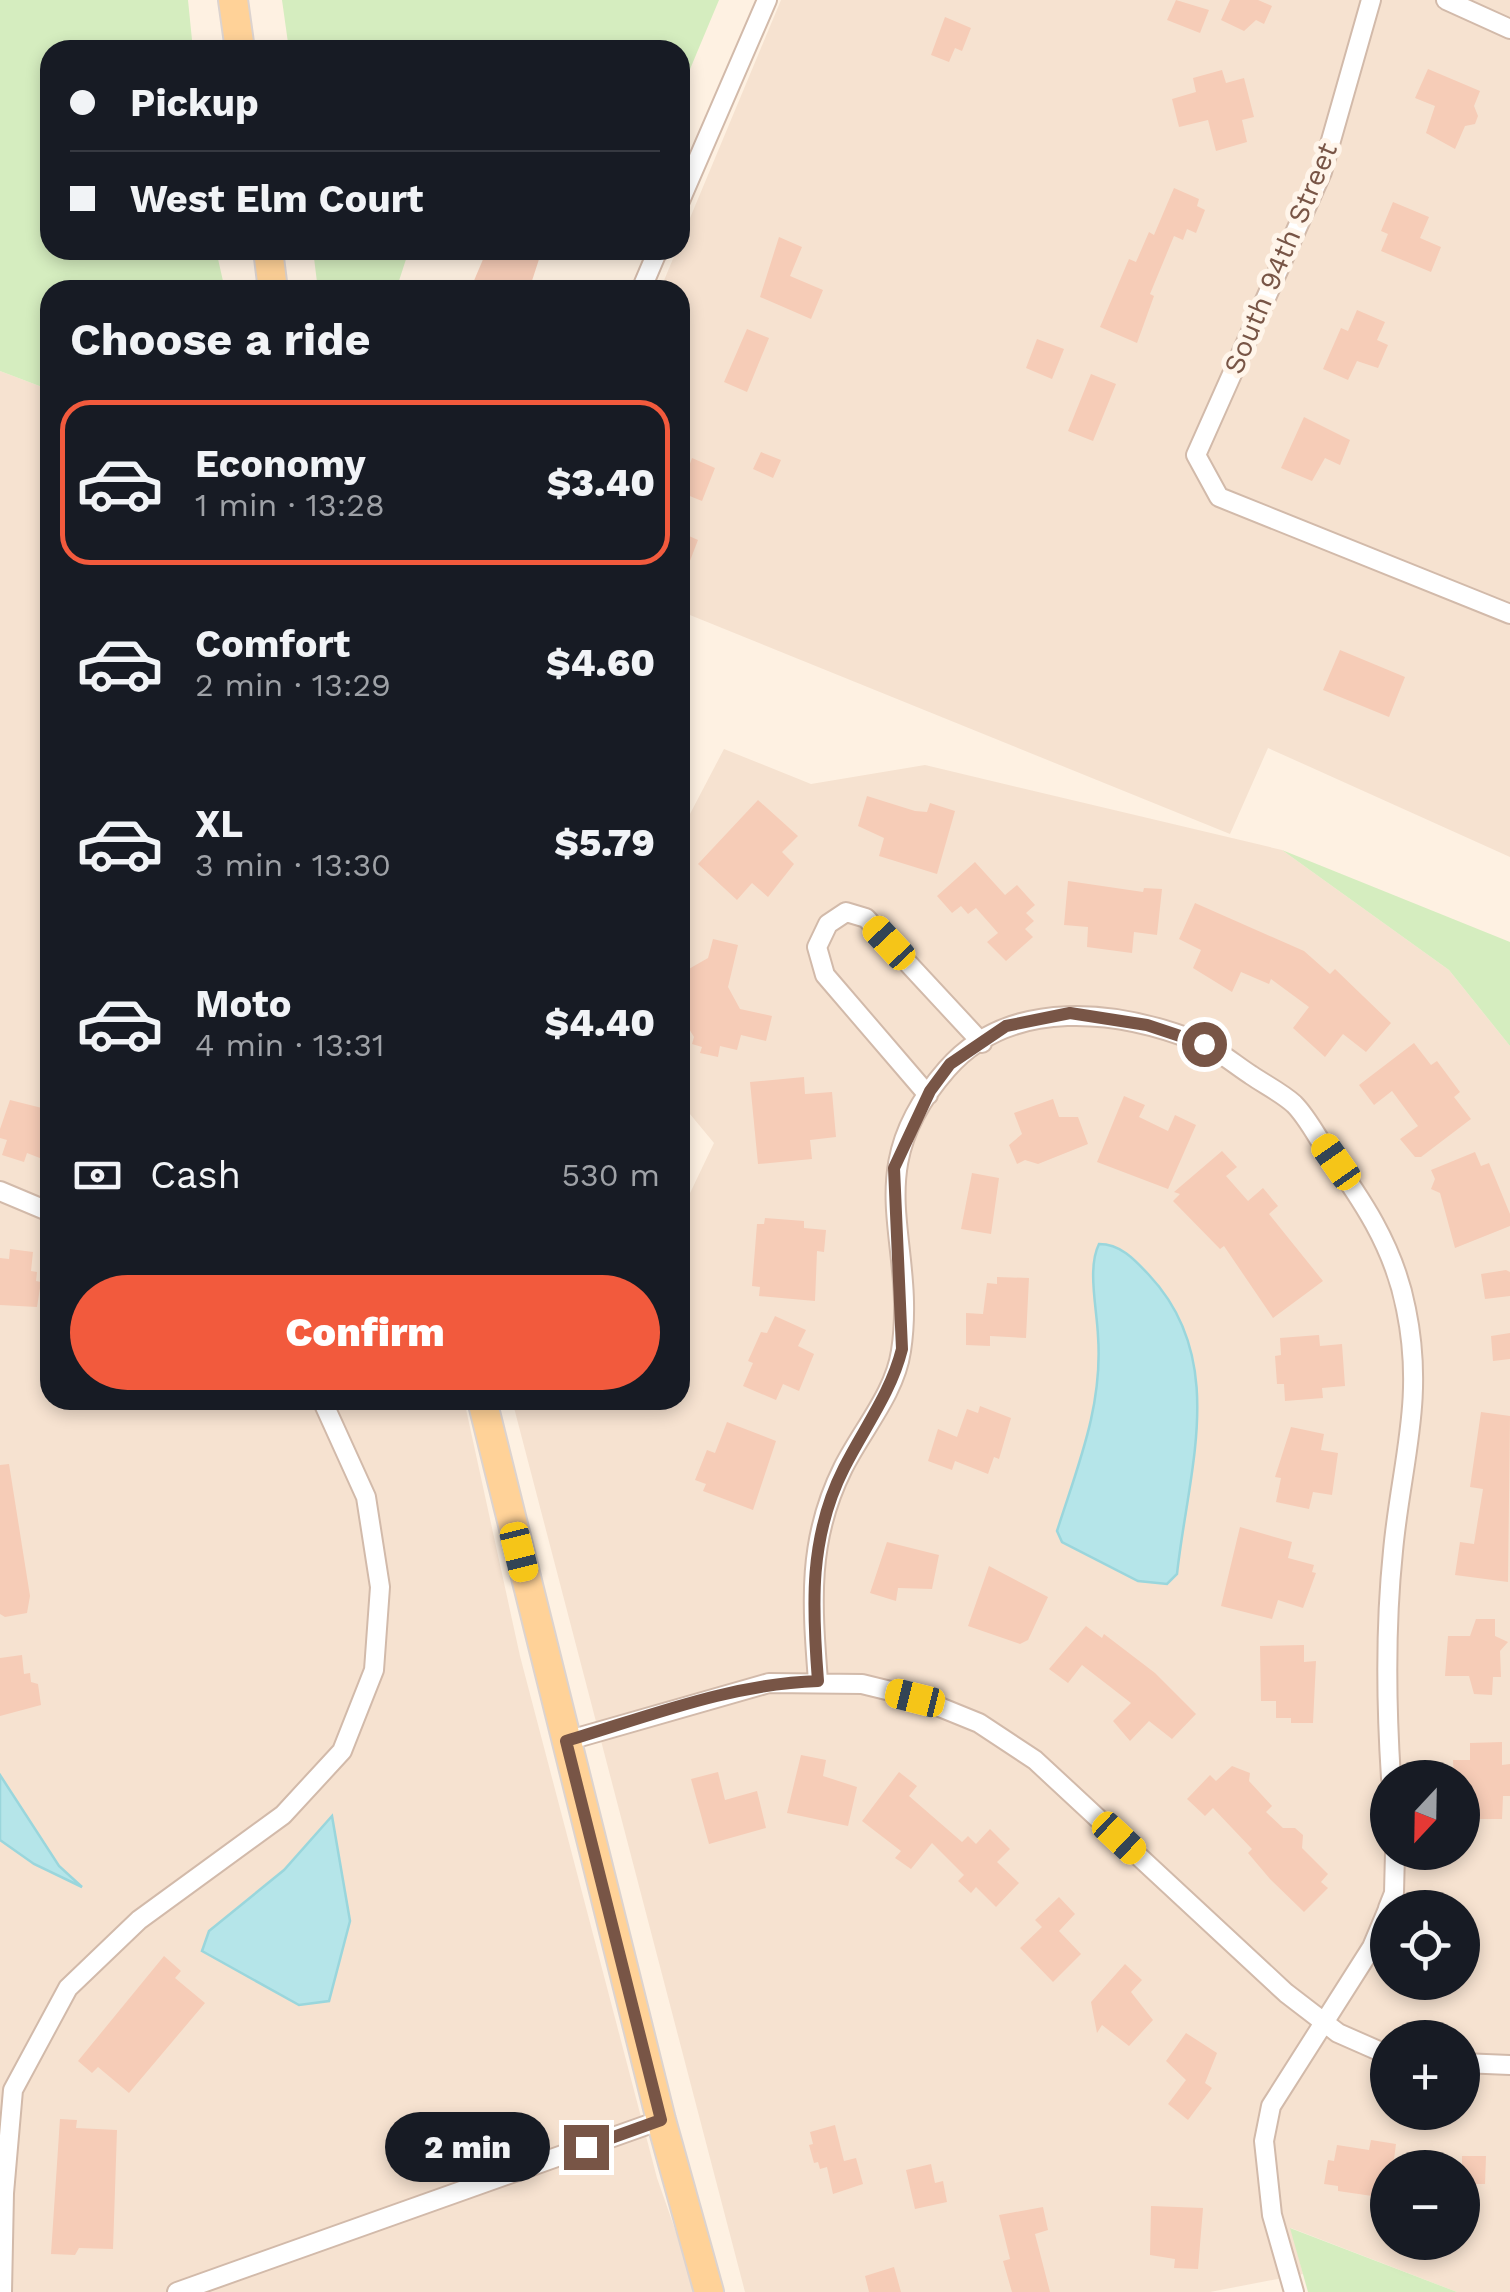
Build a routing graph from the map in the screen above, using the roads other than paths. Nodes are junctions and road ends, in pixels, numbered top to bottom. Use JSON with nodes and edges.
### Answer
{"nodes":[{"id":1,"x":233,"y":0,"type":"edge"},
{"id":2,"x":767,"y":0,"type":"edge"},
{"id":3,"x":1371,"y":0,"type":"edge"},
{"id":4,"x":1446,"y":0,"type":"edge"},
{"id":5,"x":1510,"y":28,"type":"edge"},
{"id":6,"x":239,"y":40,"type":"edge"},
{"id":7,"x":690,"y":177,"type":"edge"},
{"id":8,"x":1510,"y":614,"type":"edge"},
{"id":9,"x":982,"y":1043,"type":"junction"},
{"id":10,"x":928,"y":1095,"type":"junction"},
{"id":11,"x":0,"y":1191,"type":"edge"},
{"id":12,"x":40,"y":1208,"type":"edge"},
{"id":13,"x":327,"y":1410,"type":"edge"},
{"id":14,"x":484,"y":1410,"type":"edge"},
{"id":15,"x":818,"y":1681,"type":"junction"},
{"id":16,"x":566,"y":1741,"type":"junction"},
{"id":17,"x":1390,"y":1760,"type":"edge"},
{"id":18,"x":1370,"y":1950,"type":"edge"},
{"id":19,"x":1325,"y":2023,"type":"junction"},
{"id":20,"x":1370,"y":2047,"type":"edge"},
{"id":21,"x":1480,"y":2064,"type":"edge"},
{"id":22,"x":1510,"y":2064,"type":"edge"},
{"id":23,"x":661,"y":2120,"type":"junction"},
{"id":24,"x":2,"y":2292,"type":"edge"},
{"id":25,"x":177,"y":2292,"type":"edge"},
{"id":26,"x":710,"y":2292,"type":"edge"},
{"id":27,"x":1294,"y":2292,"type":"edge"}],
"edges":[{"from":1,"to":6,"type":"main road"},
{"from":2,"to":7,"type":"street"},
{"from":3,"to":8,"type":"street","name":"South 94th Street"},
{"from":4,"to":5,"type":"street"},
{"from":9,"to":10,"type":"street"},
{"from":9,"to":10,"type":"street"},
{"from":9,"to":17,"type":"street"},
{"from":10,"to":15,"type":"street"},
{"from":11,"to":12,"type":"street"},
{"from":13,"to":24,"type":"street"},
{"from":14,"to":16,"type":"main road"},
{"from":15,"to":16,"type":"street"},
{"from":15,"to":19,"type":"street"},
{"from":16,"to":23,"type":"main road"},
{"from":18,"to":19,"type":"street"},
{"from":19,"to":20,"type":"street"},
{"from":19,"to":27,"type":"street"},
{"from":21,"to":22,"type":"street"},
{"from":23,"to":25,"type":"street"},
{"from":23,"to":26,"type":"main road"}]}
